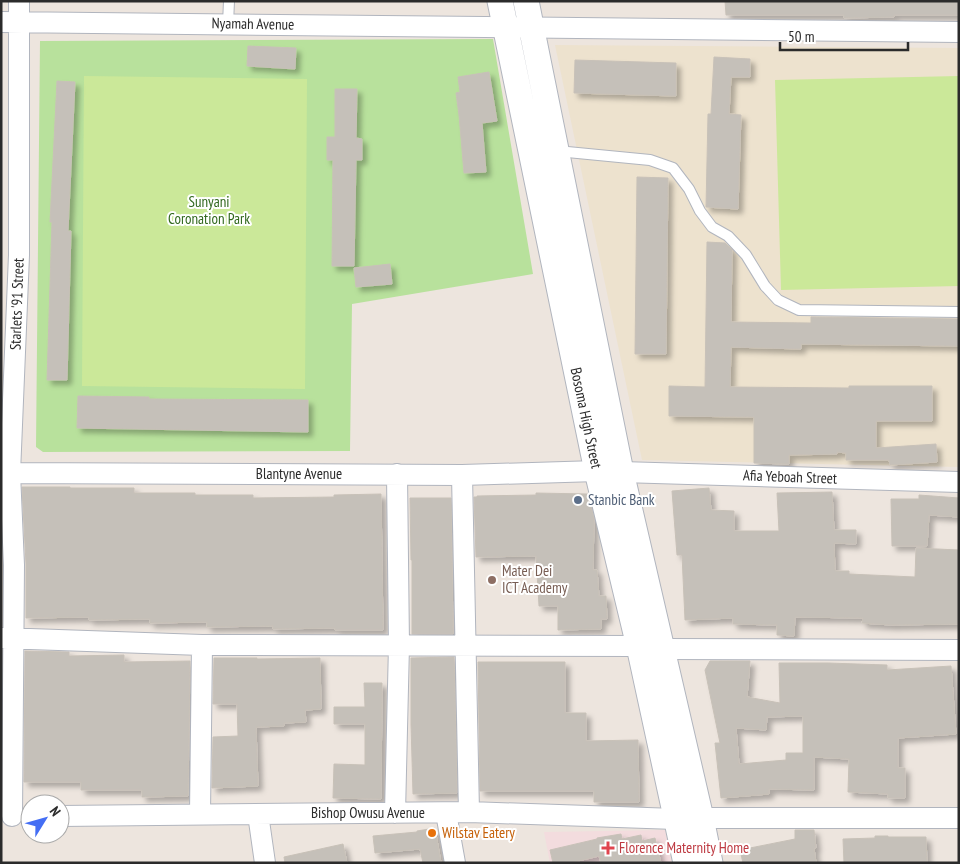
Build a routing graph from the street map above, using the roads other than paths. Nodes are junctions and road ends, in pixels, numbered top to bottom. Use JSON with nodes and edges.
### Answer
{"nodes":[{"id":1,"x":18,"y":1,"type":"edge"},
{"id":2,"x":229,"y":1,"type":"edge"},
{"id":3,"x":500,"y":1,"type":"edge"},
{"id":4,"x":526,"y":1,"type":"edge"},
{"id":5,"x":10,"y":22,"type":"edge"},
{"id":6,"x":228,"y":24,"type":"junction"},
{"id":7,"x":505,"y":27,"type":"junction"},
{"id":8,"x":531,"y":27,"type":"junction"},
{"id":9,"x":959,"y":32,"type":"edge"},
{"id":10,"x":556,"y":151,"type":"junction"},
{"id":11,"x":959,"y":312,"type":"edge"},
{"id":12,"x":609,"y":472,"type":"junction"},
{"id":13,"x":6,"y":473,"type":"edge"},
{"id":14,"x":397,"y":474,"type":"junction"},
{"id":15,"x":462,"y":475,"type":"junction"},
{"id":16,"x":959,"y":482,"type":"edge"},
{"id":17,"x":8,"y":638,"type":"edge"},
{"id":18,"x":202,"y":645,"type":"junction"},
{"id":19,"x":399,"y":645,"type":"junction"},
{"id":20,"x":464,"y":645,"type":"junction"},
{"id":21,"x":650,"y":647,"type":"junction"},
{"id":22,"x":959,"y":650,"type":"edge"},
{"id":23,"x":446,"y":812,"type":"junction"},
{"id":24,"x":468,"y":812,"type":"junction"},
{"id":25,"x":395,"y":813,"type":"junction"},
{"id":26,"x":200,"y":814,"type":"junction"},
{"id":27,"x":258,"y":814,"type":"junction"},
{"id":28,"x":15,"y":816,"type":"edge"},
{"id":29,"x":70,"y":816,"type":"edge"},
{"id":30,"x":701,"y":818,"type":"junction"},
{"id":31,"x":959,"y":818,"type":"edge"},
{"id":32,"x":676,"y":819,"type":"junction"},
{"id":33,"x":265,"y":863,"type":"edge"},
{"id":34,"x":455,"y":863,"type":"edge"},
{"id":35,"x":686,"y":863,"type":"edge"},
{"id":36,"x":710,"y":863,"type":"edge"}],
"edges":[{"from":1,"to":5,"type":"street","name":"Starlets '91 Street"},
{"from":2,"to":6,"type":"lane"},
{"from":3,"to":7,"type":"street","name":"Bosoma High Street"},
{"from":4,"to":8,"type":"street","name":"Bosoma High Street"},
{"from":5,"to":6,"type":"street","name":"Nyamah Avenue"},
{"from":5,"to":13,"type":"street","name":"Starlets '91 Street"},
{"from":6,"to":7,"type":"street","name":"Nyamah Avenue"},
{"from":7,"to":8,"type":"street","name":"Nyamah Avenue"},
{"from":7,"to":12,"type":"street","name":"Bosoma High Street"},
{"from":8,"to":9,"type":"street","name":"Nyamah Avenue"},
{"from":8,"to":10,"type":"street","name":"Bosoma High Street"},
{"from":10,"to":11,"type":"lane"},
{"from":10,"to":12,"type":"street","name":"Bosoma High Street"},
{"from":12,"to":15,"type":"street","name":"Blantyne Avenue"},
{"from":12,"to":16,"type":"street","name":"Afia Yeboah Street"},
{"from":12,"to":21,"type":"street","name":"Bosoma High Street"},
{"from":13,"to":14,"type":"street","name":"Blantyne Avenue"},
{"from":13,"to":17,"type":"street","name":"Starlets '91 Street"},
{"from":14,"to":15,"type":"street","name":"Blantyne Avenue"},
{"from":14,"to":19,"type":"street"},
{"from":15,"to":20,"type":"street"},
{"from":17,"to":18,"type":"street"},
{"from":17,"to":28,"type":"street","name":"Starlets '91 Street"},
{"from":18,"to":19,"type":"street"},
{"from":18,"to":26,"type":"street"},
{"from":19,"to":20,"type":"street"},
{"from":19,"to":25,"type":"street"},
{"from":20,"to":21,"type":"street"},
{"from":20,"to":24,"type":"street"},
{"from":21,"to":22,"type":"street"},
{"from":21,"to":30,"type":"street","name":"Bosoma High Street"},
{"from":21,"to":32,"type":"street","name":"Bosoma High Street"},
{"from":23,"to":24,"type":"street","name":"Bishop Owusu Avenue"},
{"from":23,"to":25,"type":"street","name":"Bishop Owusu Avenue"},
{"from":23,"to":34,"type":"street"},
{"from":24,"to":32,"type":"street","name":"Bishop Owusu Avenue"},
{"from":25,"to":27,"type":"street","name":"Bishop Owusu Avenue"},
{"from":26,"to":27,"type":"street","name":"Bishop Owusu Avenue"},
{"from":26,"to":29,"type":"street","name":"Bishop Owusu Avenue"},
{"from":27,"to":33,"type":"street"},
{"from":30,"to":31,"type":"street"},
{"from":30,"to":36,"type":"street","name":"Bosoma High Street"},
{"from":32,"to":35,"type":"street","name":"Bosoma High Street"}]}
